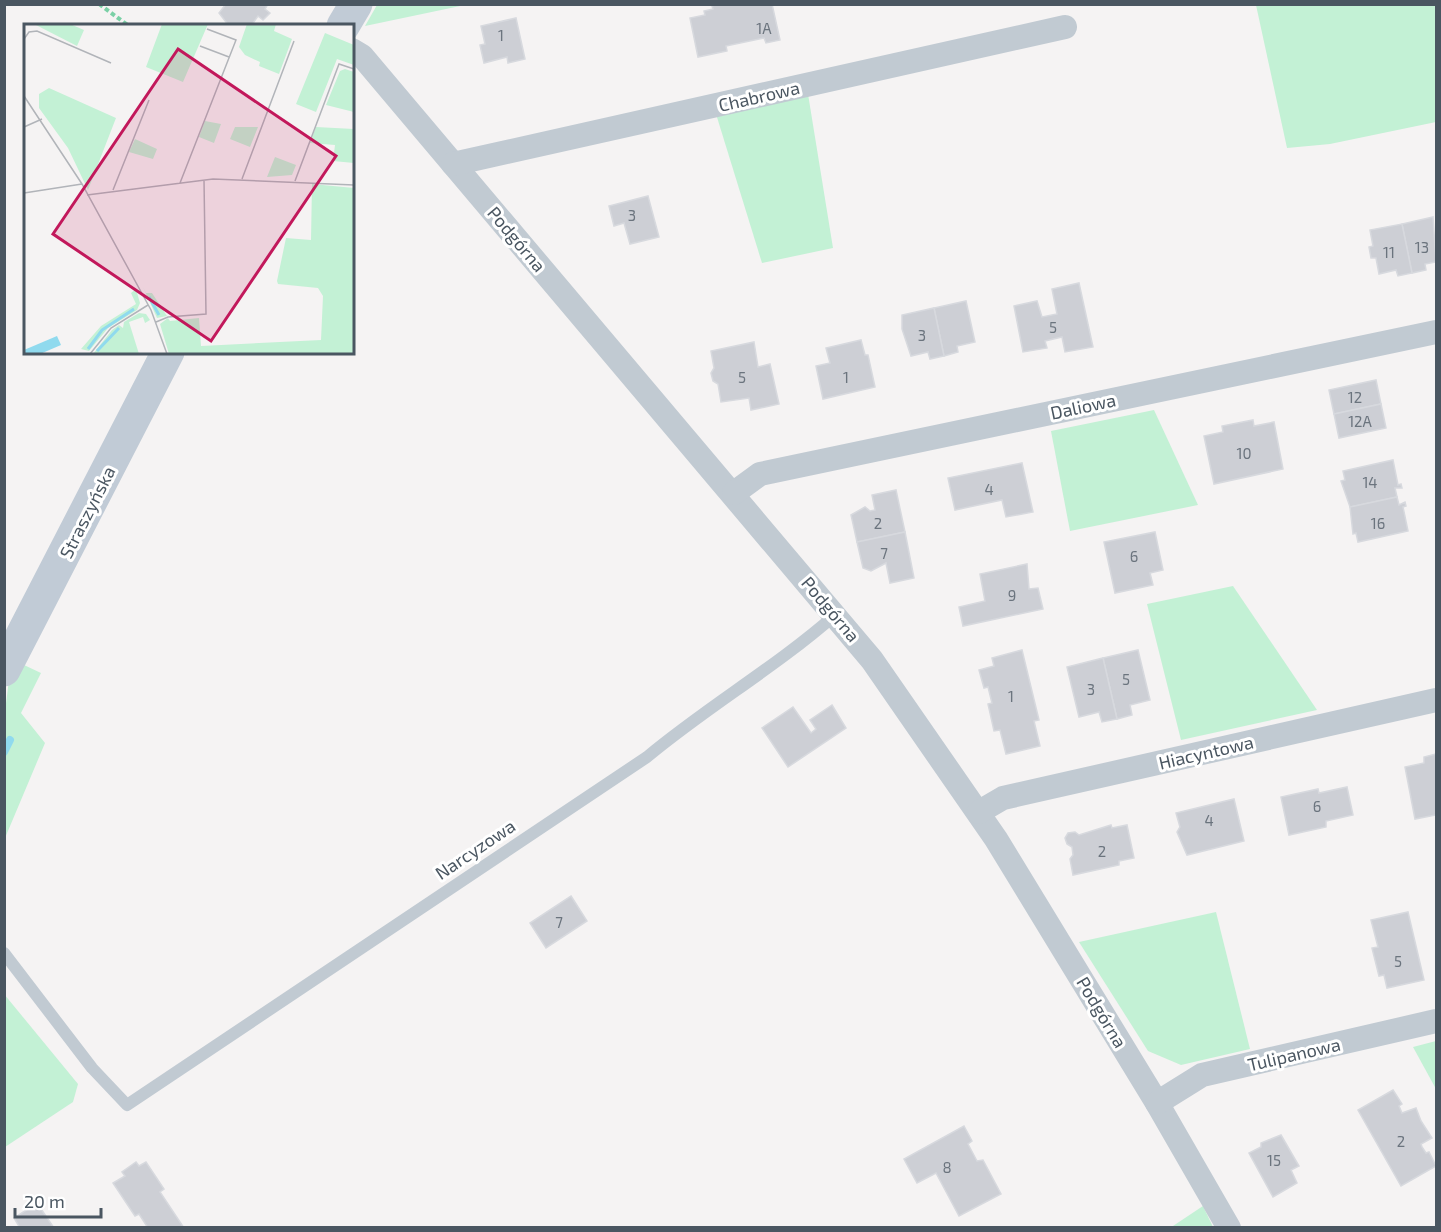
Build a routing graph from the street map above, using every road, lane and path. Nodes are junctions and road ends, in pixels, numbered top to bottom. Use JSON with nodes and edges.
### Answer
{"nodes":[{"id":1,"x":99,"y":4,"type":"edge"},
{"id":2,"x":356,"y":4,"type":"edge"},
{"id":3,"x":126,"y":24,"type":"edge"},
{"id":4,"x":344,"y":24,"type":"edge"},
{"id":5,"x":1065,"y":27,"type":"dead end"},
{"id":6,"x":354,"y":51,"type":"edge"},
{"id":7,"x":453,"y":164,"type":"junction"},
{"id":8,"x":1437,"y":332,"type":"edge"},
{"id":9,"x":167,"y":354,"type":"edge"},
{"id":10,"x":734,"y":493,"type":"junction"},
{"id":11,"x":835,"y":615,"type":"junction"},
{"id":12,"x":4,"y":670,"type":"edge"},
{"id":13,"x":1437,"y":700,"type":"edge"},
{"id":14,"x":979,"y":812,"type":"junction"},
{"id":15,"x":4,"y":953,"type":"edge"},
{"id":16,"x":1437,"y":1021,"type":"edge"},
{"id":17,"x":1158,"y":1102,"type":"junction"},
{"id":18,"x":1229,"y":1227,"type":"edge"}],
"edges":[{"from":1,"to":3,"type":"path"},
{"from":2,"to":4,"type":"street"},
{"from":5,"to":7,"type":"street","name":"Chabrowa"},
{"from":6,"to":7,"type":"street","name":"Podgórna"},
{"from":7,"to":10,"type":"street","name":"Podgórna"},
{"from":8,"to":10,"type":"street","name":"Daliowa"},
{"from":9,"to":12,"type":"street","name":"Straszyńska"},
{"from":10,"to":11,"type":"street","name":"Podgórna"},
{"from":11,"to":14,"type":"street","name":"Podgórna"},
{"from":11,"to":15,"type":"lane","name":"Narcyzowa"},
{"from":13,"to":14,"type":"street","name":"Hiacyntowa"},
{"from":14,"to":17,"type":"street","name":"Podgórna"},
{"from":16,"to":17,"type":"street","name":"Tulipanowa"},
{"from":17,"to":18,"type":"street","name":"Podgórna"}]}
